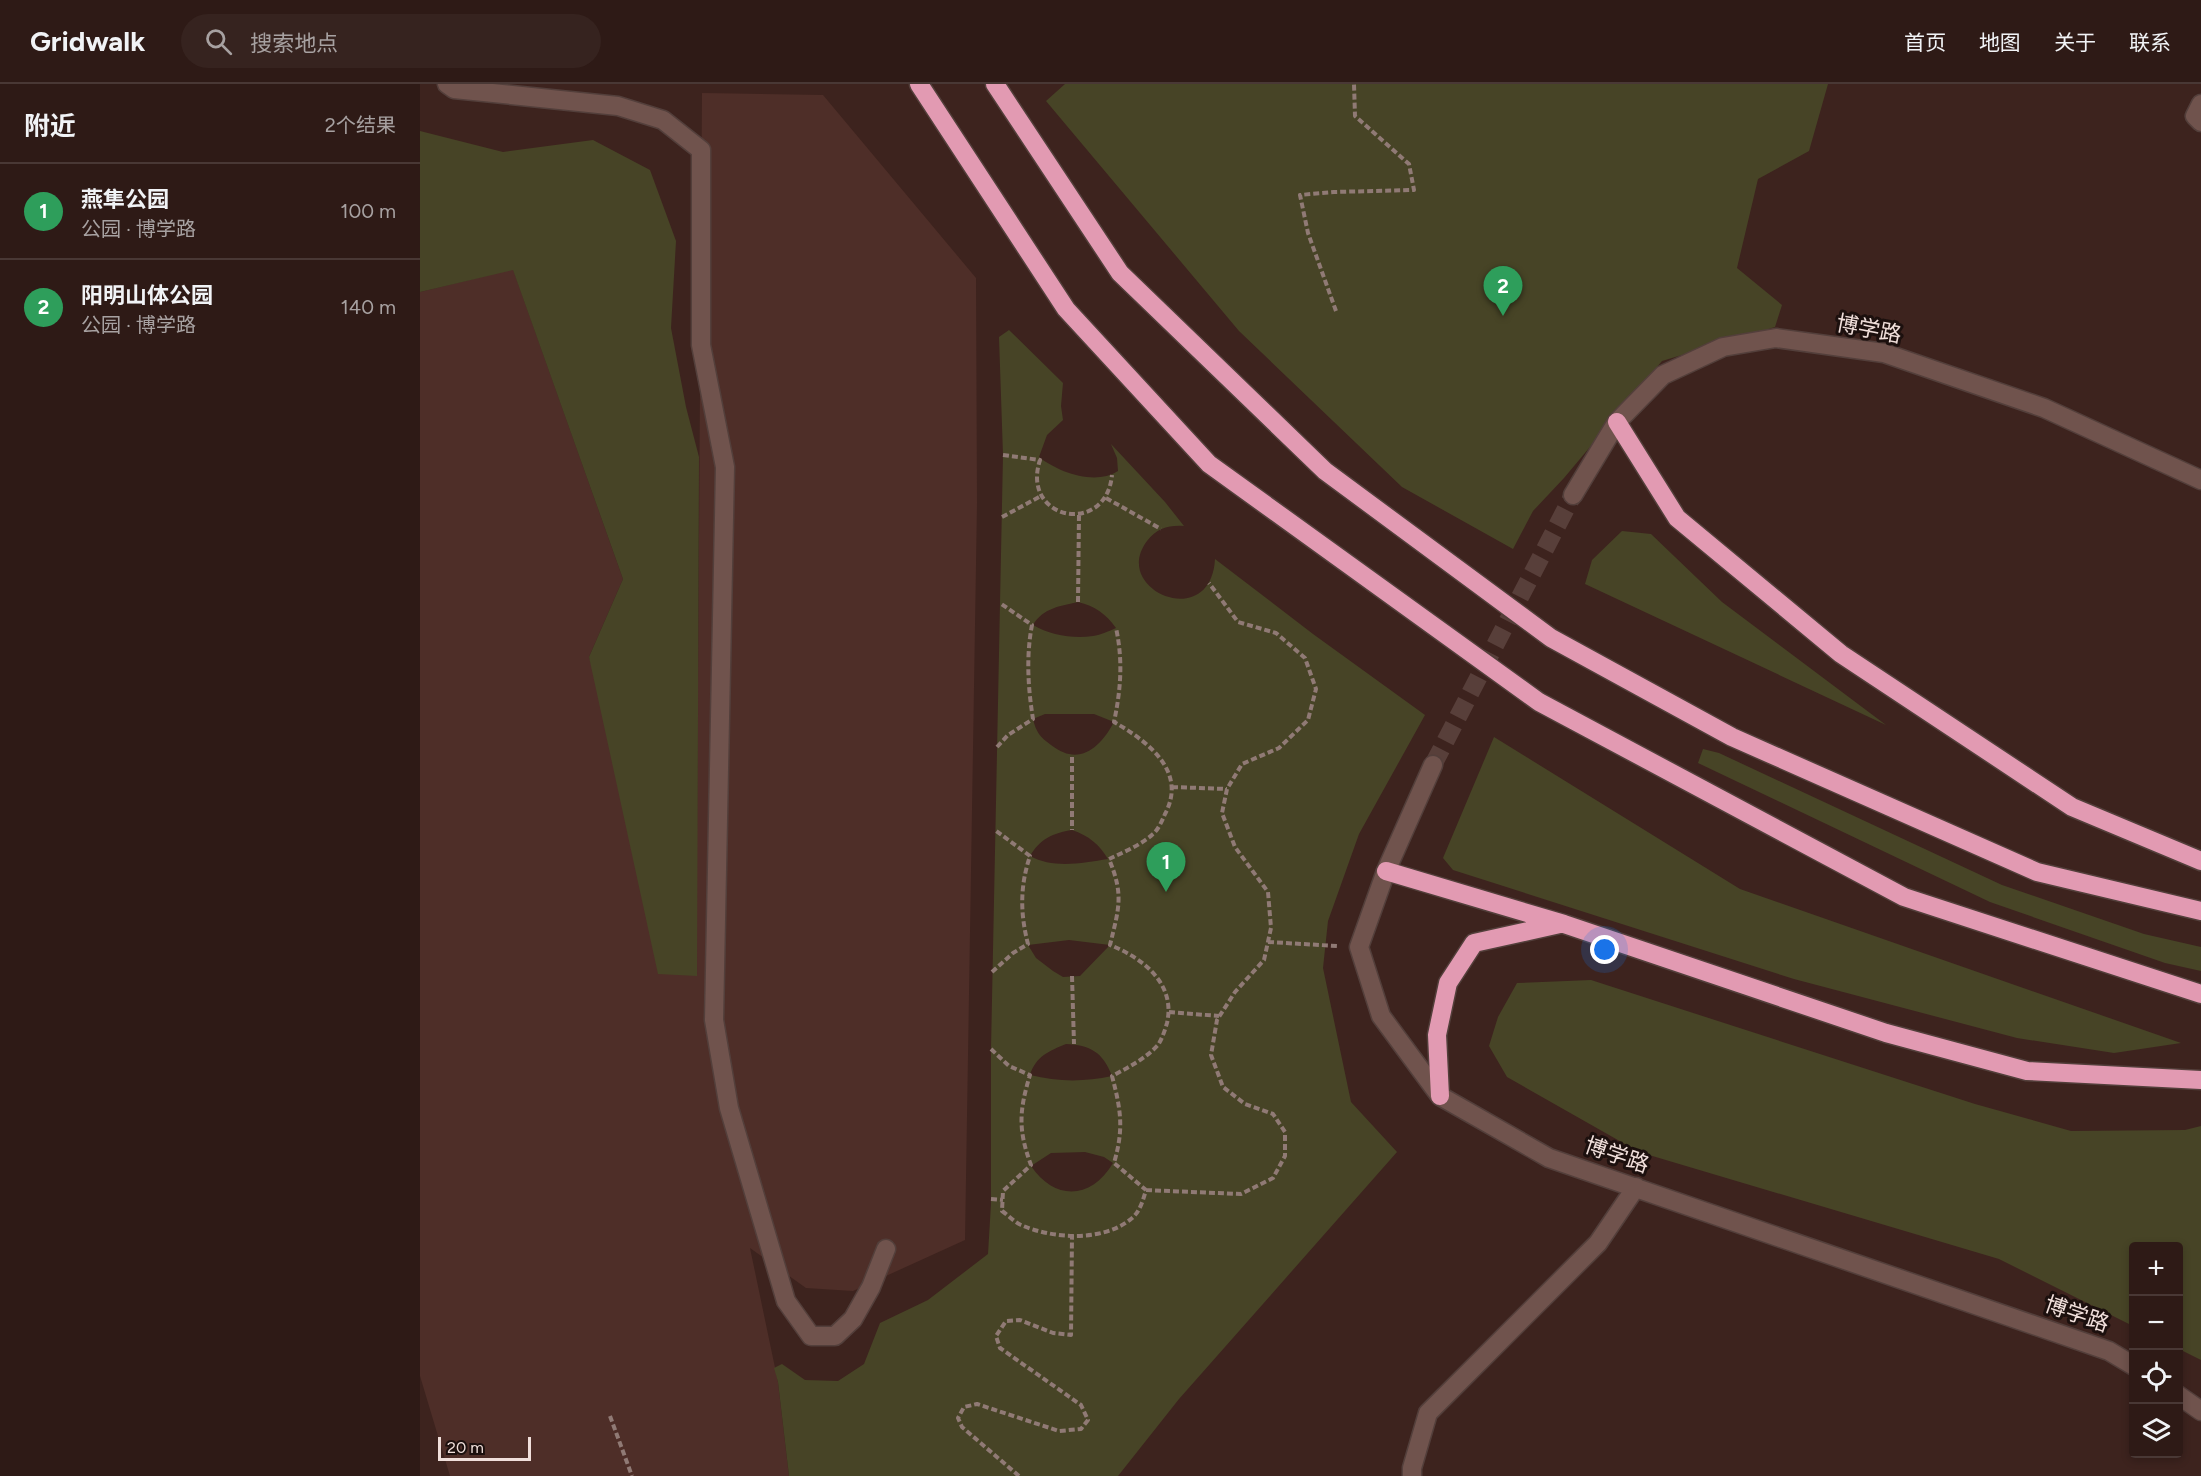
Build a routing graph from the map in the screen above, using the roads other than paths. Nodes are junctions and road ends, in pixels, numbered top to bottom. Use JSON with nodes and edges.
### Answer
{"nodes":[{"id":1,"x":447,"y":84,"type":"edge"},
{"id":2,"x":919,"y":84,"type":"edge"},
{"id":3,"x":995,"y":84,"type":"edge"},
{"id":4,"x":2201,"y":104,"type":"edge"},
{"id":5,"x":2201,"y":122,"type":"edge"},
{"id":6,"x":1617,"y":422,"type":"junction"},
{"id":7,"x":2201,"y":480,"type":"edge"},
{"id":8,"x":1573,"y":495,"type":"tunnel mouth"},
{"id":9,"x":1433,"y":765,"type":"tunnel mouth"},
{"id":10,"x":2201,"y":861,"type":"edge"},
{"id":11,"x":1386,"y":872,"type":"junction"},
{"id":12,"x":2201,"y":911,"type":"edge"},
{"id":13,"x":1564,"y":924,"type":"junction"},
{"id":14,"x":2201,"y":994,"type":"edge"},
{"id":15,"x":2201,"y":1080,"type":"edge"},
{"id":16,"x":1440,"y":1096,"type":"junction"},
{"id":17,"x":1636,"y":1187,"type":"junction"},
{"id":18,"x":886,"y":1249,"type":"dead end"},
{"id":19,"x":2129,"y":1364,"type":"edge"},
{"id":20,"x":2183,"y":1398,"type":"edge"},
{"id":21,"x":2201,"y":1411,"type":"edge"},
{"id":22,"x":1412,"y":1476,"type":"edge"}],
"edges":[{"from":1,"to":18,"type":"street"},
{"from":2,"to":14,"type":"highway"},
{"from":3,"to":12,"type":"highway"},
{"from":4,"to":5,"type":"street"},
{"from":6,"to":7,"type":"street","name":"博学路"},
{"from":6,"to":8,"type":"street","name":"博学路"},
{"from":6,"to":10,"type":"highway"},
{"from":9,"to":11,"type":"street"},
{"from":11,"to":13,"type":"highway"},
{"from":11,"to":16,"type":"street","name":"博学路"},
{"from":13,"to":15,"type":"highway"},
{"from":13,"to":16,"type":"highway"},
{"from":16,"to":17,"type":"street","name":"博学路"},
{"from":17,"to":19,"type":"street","name":"博学路"},
{"from":17,"to":22,"type":"street"},
{"from":20,"to":21,"type":"street"}]}
